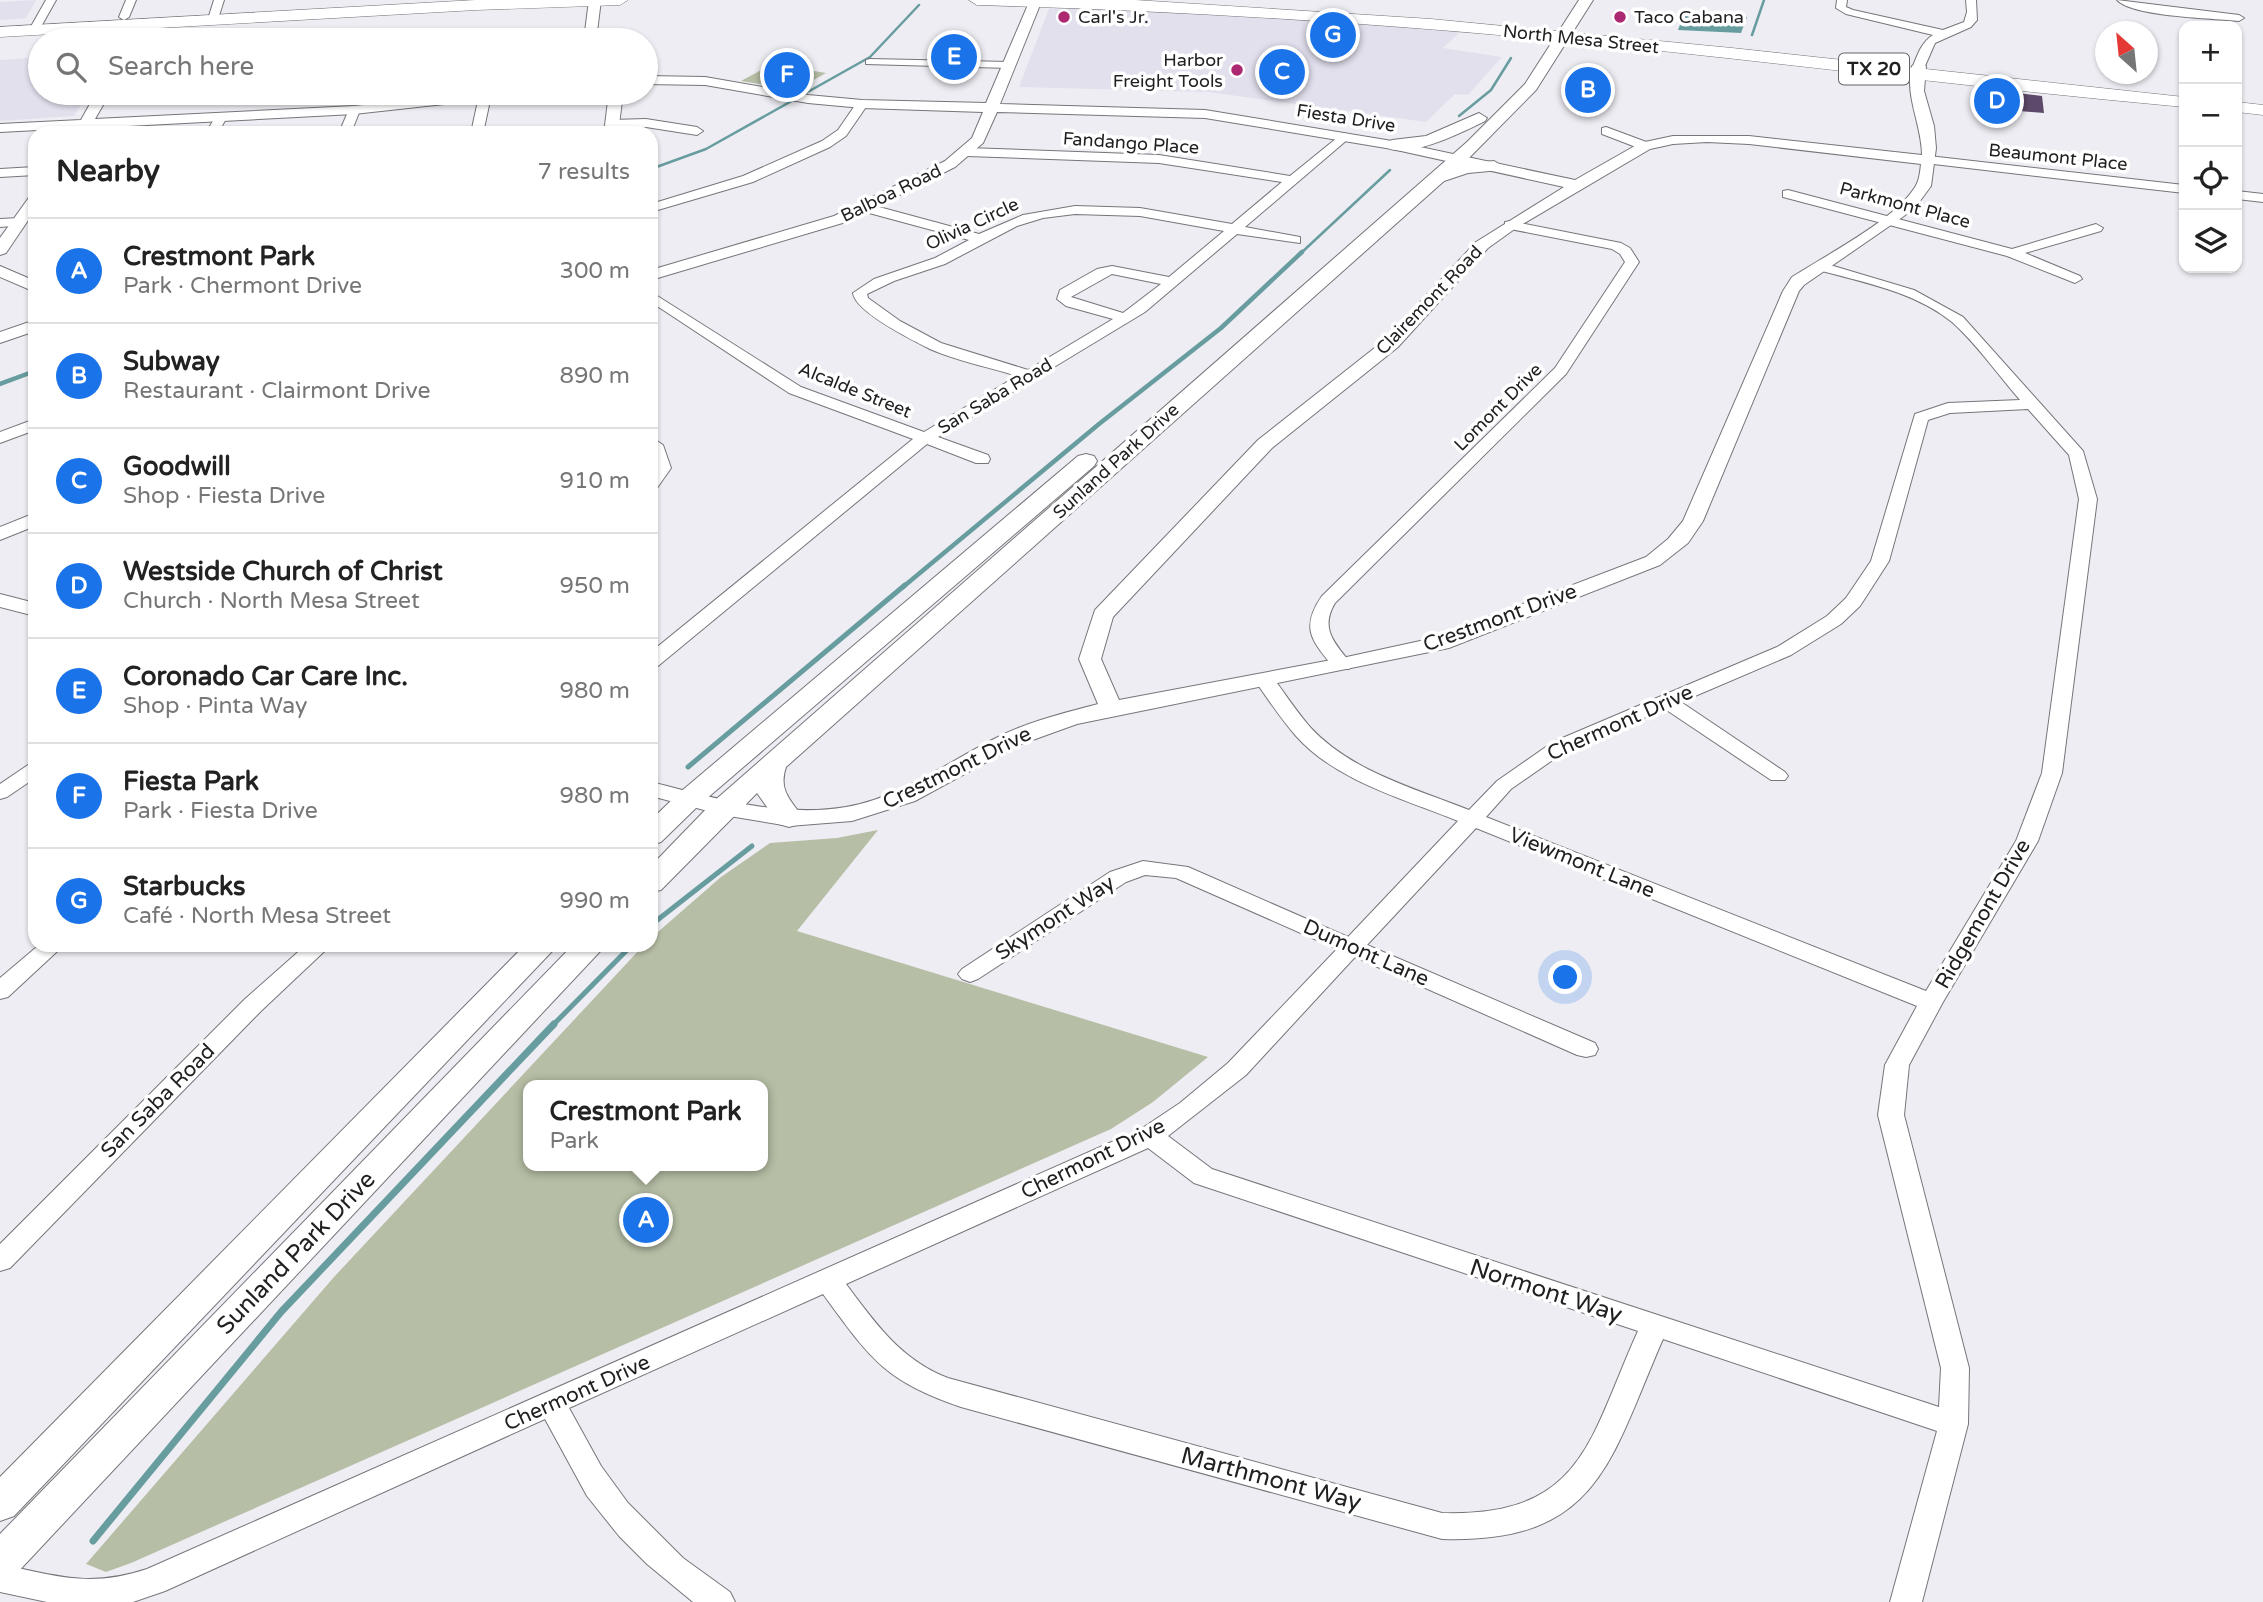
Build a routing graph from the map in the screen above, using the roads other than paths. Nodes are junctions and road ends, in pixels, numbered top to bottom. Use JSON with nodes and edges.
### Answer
{"nodes":[{"id":1,"x":51,"y":0,"type":"edge"},
{"id":2,"x":131,"y":0,"type":"edge"},
{"id":3,"x":425,"y":0,"type":"edge"},
{"id":4,"x":595,"y":0,"type":"edge"},
{"id":5,"x":620,"y":0,"type":"edge"},
{"id":6,"x":977,"y":0,"type":"edge"},
{"id":7,"x":1035,"y":0,"type":"edge"},
{"id":8,"x":1202,"y":0,"type":"edge"},
{"id":9,"x":1569,"y":0,"type":"edge"},
{"id":10,"x":1586,"y":0,"type":"edge"},
{"id":11,"x":1971,"y":0,"type":"edge"},
{"id":12,"x":2122,"y":0,"type":"edge"},
{"id":13,"x":476,"y":2,"type":"edge"},
{"id":14,"x":1182,"y":3,"type":"edge"},
{"id":15,"x":1842,"y":4,"type":"edge"},
{"id":16,"x":213,"y":10,"type":"edge"},
{"id":17,"x":1382,"y":15,"type":"junction"},
{"id":18,"x":2239,"y":18,"type":"dead end"},
{"id":19,"x":122,"y":24,"type":"edge"},
{"id":20,"x":1838,"y":24,"type":"dead end"},
{"id":21,"x":0,"y":25,"type":"edge"},
{"id":22,"x":37,"y":26,"type":"junction"},
{"id":23,"x":592,"y":28,"type":"edge"},
{"id":24,"x":0,"y":32,"type":"edge"},
{"id":25,"x":1559,"y":32,"type":"junction"},
{"id":26,"x":1945,"y":34,"type":"junction"},
{"id":27,"x":870,"y":62,"type":"dead end"},
{"id":28,"x":1009,"y":65,"type":"junction"},
{"id":29,"x":1917,"y":70,"type":"junction"},
{"id":30,"x":658,"y":80,"type":"edge"},
{"id":31,"x":1523,"y":86,"type":"junction"},
{"id":32,"x":2179,"y":93,"type":"edge"},
{"id":33,"x":2242,"y":99,"type":"edge"},
{"id":34,"x":2179,"y":101,"type":"edge"},
{"id":35,"x":2263,"y":101,"type":"edge"},
{"id":36,"x":862,"y":104,"type":"junction"},
{"id":37,"x":96,"y":105,"type":"edge"},
{"id":38,"x":401,"y":105,"type":"edge"},
{"id":39,"x":483,"y":105,"type":"edge"},
{"id":40,"x":614,"y":105,"type":"edge"},
{"id":41,"x":992,"y":108,"type":"junction"},
{"id":42,"x":2242,"y":108,"type":"edge"},
{"id":43,"x":354,"y":110,"type":"junction"},
{"id":44,"x":2263,"y":110,"type":"edge"},
{"id":45,"x":221,"y":117,"type":"junction"},
{"id":46,"x":1479,"y":118,"type":"junction"},
{"id":47,"x":84,"y":126,"type":"edge"},
{"id":48,"x":108,"y":126,"type":"edge"},
{"id":49,"x":216,"y":126,"type":"edge"},
{"id":50,"x":348,"y":126,"type":"edge"},
{"id":51,"x":479,"y":126,"type":"edge"},
{"id":52,"x":612,"y":126,"type":"edge"},
{"id":53,"x":629,"y":126,"type":"edge"},
{"id":54,"x":0,"y":128,"type":"edge"},
{"id":55,"x":28,"y":128,"type":"edge"},
{"id":56,"x":696,"y":131,"type":"dead end"},
{"id":57,"x":1606,"y":131,"type":"dead end"},
{"id":58,"x":1343,"y":137,"type":"junction"},
{"id":59,"x":1392,"y":145,"type":"junction"},
{"id":60,"x":1645,"y":146,"type":"junction"},
{"id":61,"x":967,"y":152,"type":"junction"},
{"id":62,"x":1456,"y":153,"type":"junction"},
{"id":63,"x":1929,"y":160,"type":"junction"},
{"id":64,"x":1415,"y":163,"type":"dead end"},
{"id":65,"x":1494,"y":166,"type":"junction"},
{"id":66,"x":28,"y":171,"type":"edge"},
{"id":67,"x":0,"y":173,"type":"edge"},
{"id":68,"x":1435,"y":178,"type":"junction"},
{"id":69,"x":1292,"y":180,"type":"junction"},
{"id":70,"x":1576,"y":185,"type":"junction"},
{"id":71,"x":2179,"y":188,"type":"edge"},
{"id":72,"x":1788,"y":194,"type":"dead end"},
{"id":73,"x":2242,"y":196,"type":"edge"},
{"id":74,"x":2263,"y":198,"type":"edge"},
{"id":75,"x":658,"y":206,"type":"edge"},
{"id":76,"x":863,"y":207,"type":"junction"},
{"id":77,"x":28,"y":209,"type":"edge"},
{"id":78,"x":1888,"y":220,"type":"junction"},
{"id":79,"x":19,"y":222,"type":"junction"},
{"id":80,"x":0,"y":223,"type":"edge"},
{"id":81,"x":1510,"y":225,"type":"junction"},
{"id":82,"x":1235,"y":228,"type":"junction"},
{"id":83,"x":2096,"y":228,"type":"dead end"},
{"id":84,"x":981,"y":239,"type":"junction"},
{"id":85,"x":1295,"y":240,"type":"dead end"},
{"id":86,"x":0,"y":250,"type":"edge"},
{"id":87,"x":2012,"y":253,"type":"junction"},
{"id":88,"x":1820,"y":265,"type":"junction"},
{"id":89,"x":0,"y":271,"type":"edge"},
{"id":90,"x":658,"y":273,"type":"edge"},
{"id":91,"x":2075,"y":279,"type":"dead end"},
{"id":92,"x":1172,"y":282,"type":"junction"},
{"id":93,"x":28,"y":284,"type":"edge"},
{"id":94,"x":658,"y":301,"type":"edge"},
{"id":95,"x":1126,"y":318,"type":"junction"},
{"id":96,"x":28,"y":328,"type":"edge"},
{"id":97,"x":0,"y":338,"type":"edge"},
{"id":98,"x":1030,"y":375,"type":"junction"},
{"id":99,"x":2035,"y":404,"type":"junction"},
{"id":100,"x":28,"y":427,"type":"edge"},
{"id":101,"x":0,"y":438,"type":"edge"},
{"id":102,"x":925,"y":438,"type":"junction"},
{"id":103,"x":658,"y":454,"type":"edge"},
{"id":104,"x":982,"y":459,"type":"dead end"},
{"id":105,"x":658,"y":475,"type":"edge"},
{"id":106,"x":28,"y":522,"type":"edge"},
{"id":107,"x":0,"y":534,"type":"edge"},
{"id":108,"x":0,"y":600,"type":"edge"},
{"id":109,"x":28,"y":608,"type":"edge"},
{"id":110,"x":658,"y":656,"type":"edge"},
{"id":111,"x":1342,"y":665,"type":"junction"},
{"id":112,"x":1264,"y":679,"type":"junction"},
{"id":113,"x":1667,"y":701,"type":"junction"},
{"id":114,"x":1111,"y":708,"type":"junction"},
{"id":115,"x":774,"y":764,"type":"junction"},
{"id":116,"x":28,"y":774,"type":"edge"},
{"id":117,"x":1778,"y":776,"type":"dead end"},
{"id":118,"x":13,"y":785,"type":"edge"},
{"id":119,"x":658,"y":791,"type":"edge"},
{"id":120,"x":688,"y":800,"type":"junction"},
{"id":121,"x":723,"y":808,"type":"junction"},
{"id":122,"x":789,"y":818,"type":"junction"},
{"id":123,"x":1472,"y":820,"type":"junction"},
{"id":124,"x":658,"y":829,"type":"edge"},
{"id":125,"x":1143,"y":868,"type":"joint"},
{"id":126,"x":658,"y":876,"type":"edge"},
{"id":127,"x":1351,"y":947,"type":"junction"},
{"id":128,"x":45,"y":952,"type":"edge"},
{"id":129,"x":312,"y":952,"type":"edge"},
{"id":130,"x":536,"y":952,"type":"edge"},
{"id":131,"x":585,"y":952,"type":"edge"},
{"id":132,"x":970,"y":974,"type":"dead end"},
{"id":133,"x":0,"y":991,"type":"edge"},
{"id":134,"x":1931,"y":1002,"type":"junction"},
{"id":135,"x":1586,"y":1049,"type":"dead end"},
{"id":136,"x":1150,"y":1136,"type":"junction"},
{"id":137,"x":0,"y":1261,"type":"edge"},
{"id":138,"x":828,"y":1281,"type":"junction"},
{"id":139,"x":1654,"y":1327,"type":"junction"},
{"id":140,"x":552,"y":1404,"type":"junction"},
{"id":141,"x":1953,"y":1424,"type":"junction"},
{"id":142,"x":0,"y":1504,"type":"edge"},
{"id":143,"x":0,"y":1562,"type":"edge"},
{"id":144,"x":0,"y":1578,"type":"edge"},
{"id":145,"x":719,"y":1602,"type":"edge"},
{"id":146,"x":1906,"y":1602,"type":"edge"}],
"edges":[{"from":1,"to":22,"type":"street"},
{"from":2,"to":19,"type":"street"},
{"from":3,"to":16,"type":"main road"},
{"from":4,"to":5,"type":"main road"},
{"from":4,"to":13,"type":"main road"},
{"from":4,"to":23,"type":"street"},
{"from":6,"to":7,"type":"main road","name":"North Mesa Street","number":"TX 20"},
{"from":7,"to":14,"type":"main road","name":"North Mesa Street","number":"TX 20"},
{"from":7,"to":28,"type":"street","name":"Balboa Road"},
{"from":8,"to":17,"type":"main road","name":"North Mesa Street","number":"TX 20"},
{"from":9,"to":25,"type":"main road"},
{"from":10,"to":25,"type":"main road"},
{"from":11,"to":26,"type":"street"},
{"from":12,"to":18,"type":"street"},
{"from":13,"to":16,"type":"main road"},
{"from":14,"to":17,"type":"main road","name":"North Mesa Street","number":"TX 20"},
{"from":15,"to":20,"type":"street"},
{"from":15,"to":26,"type":"street"},
{"from":16,"to":19,"type":"main road"},
{"from":17,"to":25,"type":"main road","name":"North Mesa Street","number":"TX 20"},
{"from":19,"to":22,"type":"main road"},
{"from":21,"to":22,"type":"main road"},
{"from":22,"to":24,"type":"main road"},
{"from":25,"to":29,"type":"main road","name":"North Mesa Street","number":"TX 20"},
{"from":25,"to":31,"type":"main road","name":"Sunland Park Drive"},
{"from":26,"to":29,"type":"street"},
{"from":27,"to":28,"type":"street"},
{"from":28,"to":41,"type":"street","name":"Balboa Road"},
{"from":29,"to":32,"type":"main road","name":"North Mesa Street","number":"TX 20"},
{"from":29,"to":34,"type":"main road","name":"North Mesa Street","number":"TX 20"},
{"from":29,"to":63,"type":"street","name":"Crestmont Drive"},
{"from":30,"to":36,"type":"street","name":"Fiesta Drive"},
{"from":31,"to":46,"type":"main road","name":"Sunland Park Drive"},
{"from":31,"to":62,"type":"main road","name":"Sunland Park Drive"},
{"from":33,"to":35,"type":"main road"},
{"from":36,"to":41,"type":"street","name":"Fiesta Drive"},
{"from":36,"to":75,"type":"street"},
{"from":37,"to":47,"type":"street"},
{"from":38,"to":43,"type":"street"},
{"from":39,"to":51,"type":"street"},
{"from":40,"to":52,"type":"street"},
{"from":41,"to":58,"type":"street","name":"Fiesta Drive"},
{"from":41,"to":61,"type":"street","name":"Balboa Road"},
{"from":42,"to":44,"type":"main road"},
{"from":43,"to":45,"type":"street"},
{"from":43,"to":50,"type":"street"},
{"from":45,"to":48,"type":"street"},
{"from":45,"to":49,"type":"street"},
{"from":46,"to":59,"type":"main road"},
{"from":46,"to":62,"type":"main road","name":"Sunland Park Drive"},
{"from":53,"to":56,"type":"street"},
{"from":54,"to":55,"type":"street"},
{"from":57,"to":60,"type":"street"},
{"from":58,"to":59,"type":"street","name":"Fiesta Drive"},
{"from":58,"to":69,"type":"street","name":"San Saba Road"},
{"from":59,"to":62,"type":"street","name":"Fiesta Drive"},
{"from":59,"to":64,"type":"main road"},
{"from":60,"to":63,"type":"street","name":"Clairemont Road"},
{"from":60,"to":70,"type":"street","name":"Clairemont Road"},
{"from":61,"to":69,"type":"street","name":"Fandango Place"},
{"from":61,"to":76,"type":"street","name":"Balboa Road"},
{"from":62,"to":65,"type":"main road"},
{"from":62,"to":68,"type":"main road","name":"Sunland Park Drive"},
{"from":62,"to":120,"type":"main road","name":"Sunland Park Drive"},
{"from":63,"to":71,"type":"street","name":"Beaumont Place"},
{"from":63,"to":78,"type":"street","name":"Crestmont Drive"},
{"from":65,"to":68,"type":"main road"},
{"from":65,"to":70,"type":"street"},
{"from":66,"to":67,"type":"street"},
{"from":68,"to":115,"type":"main road","name":"Sunland Park Drive"},
{"from":69,"to":82,"type":"street","name":"San Saba Road"},
{"from":70,"to":81,"type":"street","name":"Clairemont Road"},
{"from":72,"to":78,"type":"street","name":"Parkmont Place"},
{"from":73,"to":74,"type":"street"},
{"from":76,"to":84,"type":"street"},
{"from":76,"to":90,"type":"street","name":"Balboa Road"},
{"from":77,"to":79,"type":"street"},
{"from":78,"to":87,"type":"street","name":"Parkmont Place"},
{"from":78,"to":88,"type":"street","name":"Crestmont Drive"},
{"from":79,"to":80,"type":"street"},
{"from":79,"to":86,"type":"street"},
{"from":81,"to":111,"type":"street","name":"Lomont Drive"},
{"from":81,"to":114,"type":"street","name":"Clairemont Road"},
{"from":82,"to":84,"type":"street","name":"Olivia Circle"},
{"from":82,"to":85,"type":"street","name":"Olivia Circle"},
{"from":82,"to":92,"type":"street","name":"San Saba Road"},
{"from":83,"to":87,"type":"street"},
{"from":84,"to":98,"type":"street","name":"Olivia Circle"},
{"from":87,"to":91,"type":"street","name":"Parkmont Place"},
{"from":88,"to":99,"type":"street","name":"Ridgemont Drive"},
{"from":88,"to":111,"type":"street","name":"Crestmont Drive"},
{"from":89,"to":93,"type":"street"},
{"from":92,"to":95,"type":"street","name":"San Saba Road"},
{"from":92,"to":95,"type":"street"},
{"from":94,"to":102,"type":"street","name":"Alcalde Street"},
{"from":95,"to":98,"type":"street","name":"San Saba Road"},
{"from":96,"to":97,"type":"street"},
{"from":98,"to":102,"type":"street","name":"San Saba Road"},
{"from":99,"to":113,"type":"street","name":"Chermont Drive"},
{"from":99,"to":134,"type":"street","name":"Ridgemont Drive"},
{"from":100,"to":101,"type":"street"},
{"from":102,"to":104,"type":"street","name":"Alcalde Street"},
{"from":102,"to":110,"type":"street","name":"San Saba Road"},
{"from":103,"to":105,"type":"street"},
{"from":106,"to":107,"type":"street"},
{"from":108,"to":109,"type":"street"},
{"from":111,"to":112,"type":"street","name":"Crestmont Drive"},
{"from":112,"to":114,"type":"street","name":"Crestmont Drive"},
{"from":112,"to":123,"type":"street","name":"Viewmont Lane"},
{"from":113,"to":117,"type":"street"},
{"from":113,"to":123,"type":"street","name":"Chermont Drive"},
{"from":114,"to":122,"type":"street","name":"Crestmont Drive"},
{"from":115,"to":121,"type":"main road","name":"Sunland Park Drive"},
{"from":115,"to":122,"type":"main road"},
{"from":116,"to":118,"type":"street"},
{"from":119,"to":120,"type":"street","name":"Crestmont Drive"},
{"from":120,"to":121,"type":"street","name":"Crestmont Drive"},
{"from":120,"to":124,"type":"main road","name":"Sunland Park Drive"},
{"from":121,"to":122,"type":"street","name":"Crestmont Drive"},
{"from":121,"to":126,"type":"main road","name":"Sunland Park Drive"},
{"from":123,"to":127,"type":"street","name":"Chermont Drive"},
{"from":123,"to":134,"type":"street","name":"Viewmont Lane"},
{"from":125,"to":127,"type":"street","name":"Dumont Lane"},
{"from":125,"to":132,"type":"street","name":"Skymont Way"},
{"from":127,"to":135,"type":"street","name":"Dumont Lane"},
{"from":127,"to":136,"type":"street","name":"Chermont Drive"},
{"from":128,"to":133,"type":"street"},
{"from":129,"to":137,"type":"street","name":"San Saba Road"},
{"from":130,"to":142,"type":"main road","name":"Sunland Park Drive"},
{"from":131,"to":143,"type":"main road","name":"Sunland Park Drive"},
{"from":134,"to":141,"type":"street","name":"Ridgemont Drive"},
{"from":136,"to":138,"type":"street","name":"Chermont Drive"},
{"from":136,"to":139,"type":"street","name":"Normont Way"},
{"from":138,"to":139,"type":"street","name":"Marthmont Way"},
{"from":138,"to":140,"type":"street","name":"Chermont Drive"},
{"from":139,"to":141,"type":"street","name":"Normont Way"},
{"from":140,"to":144,"type":"street","name":"Chermont Drive"},
{"from":140,"to":145,"type":"street"},
{"from":141,"to":146,"type":"street","name":"Ridgemont Drive"}]}
